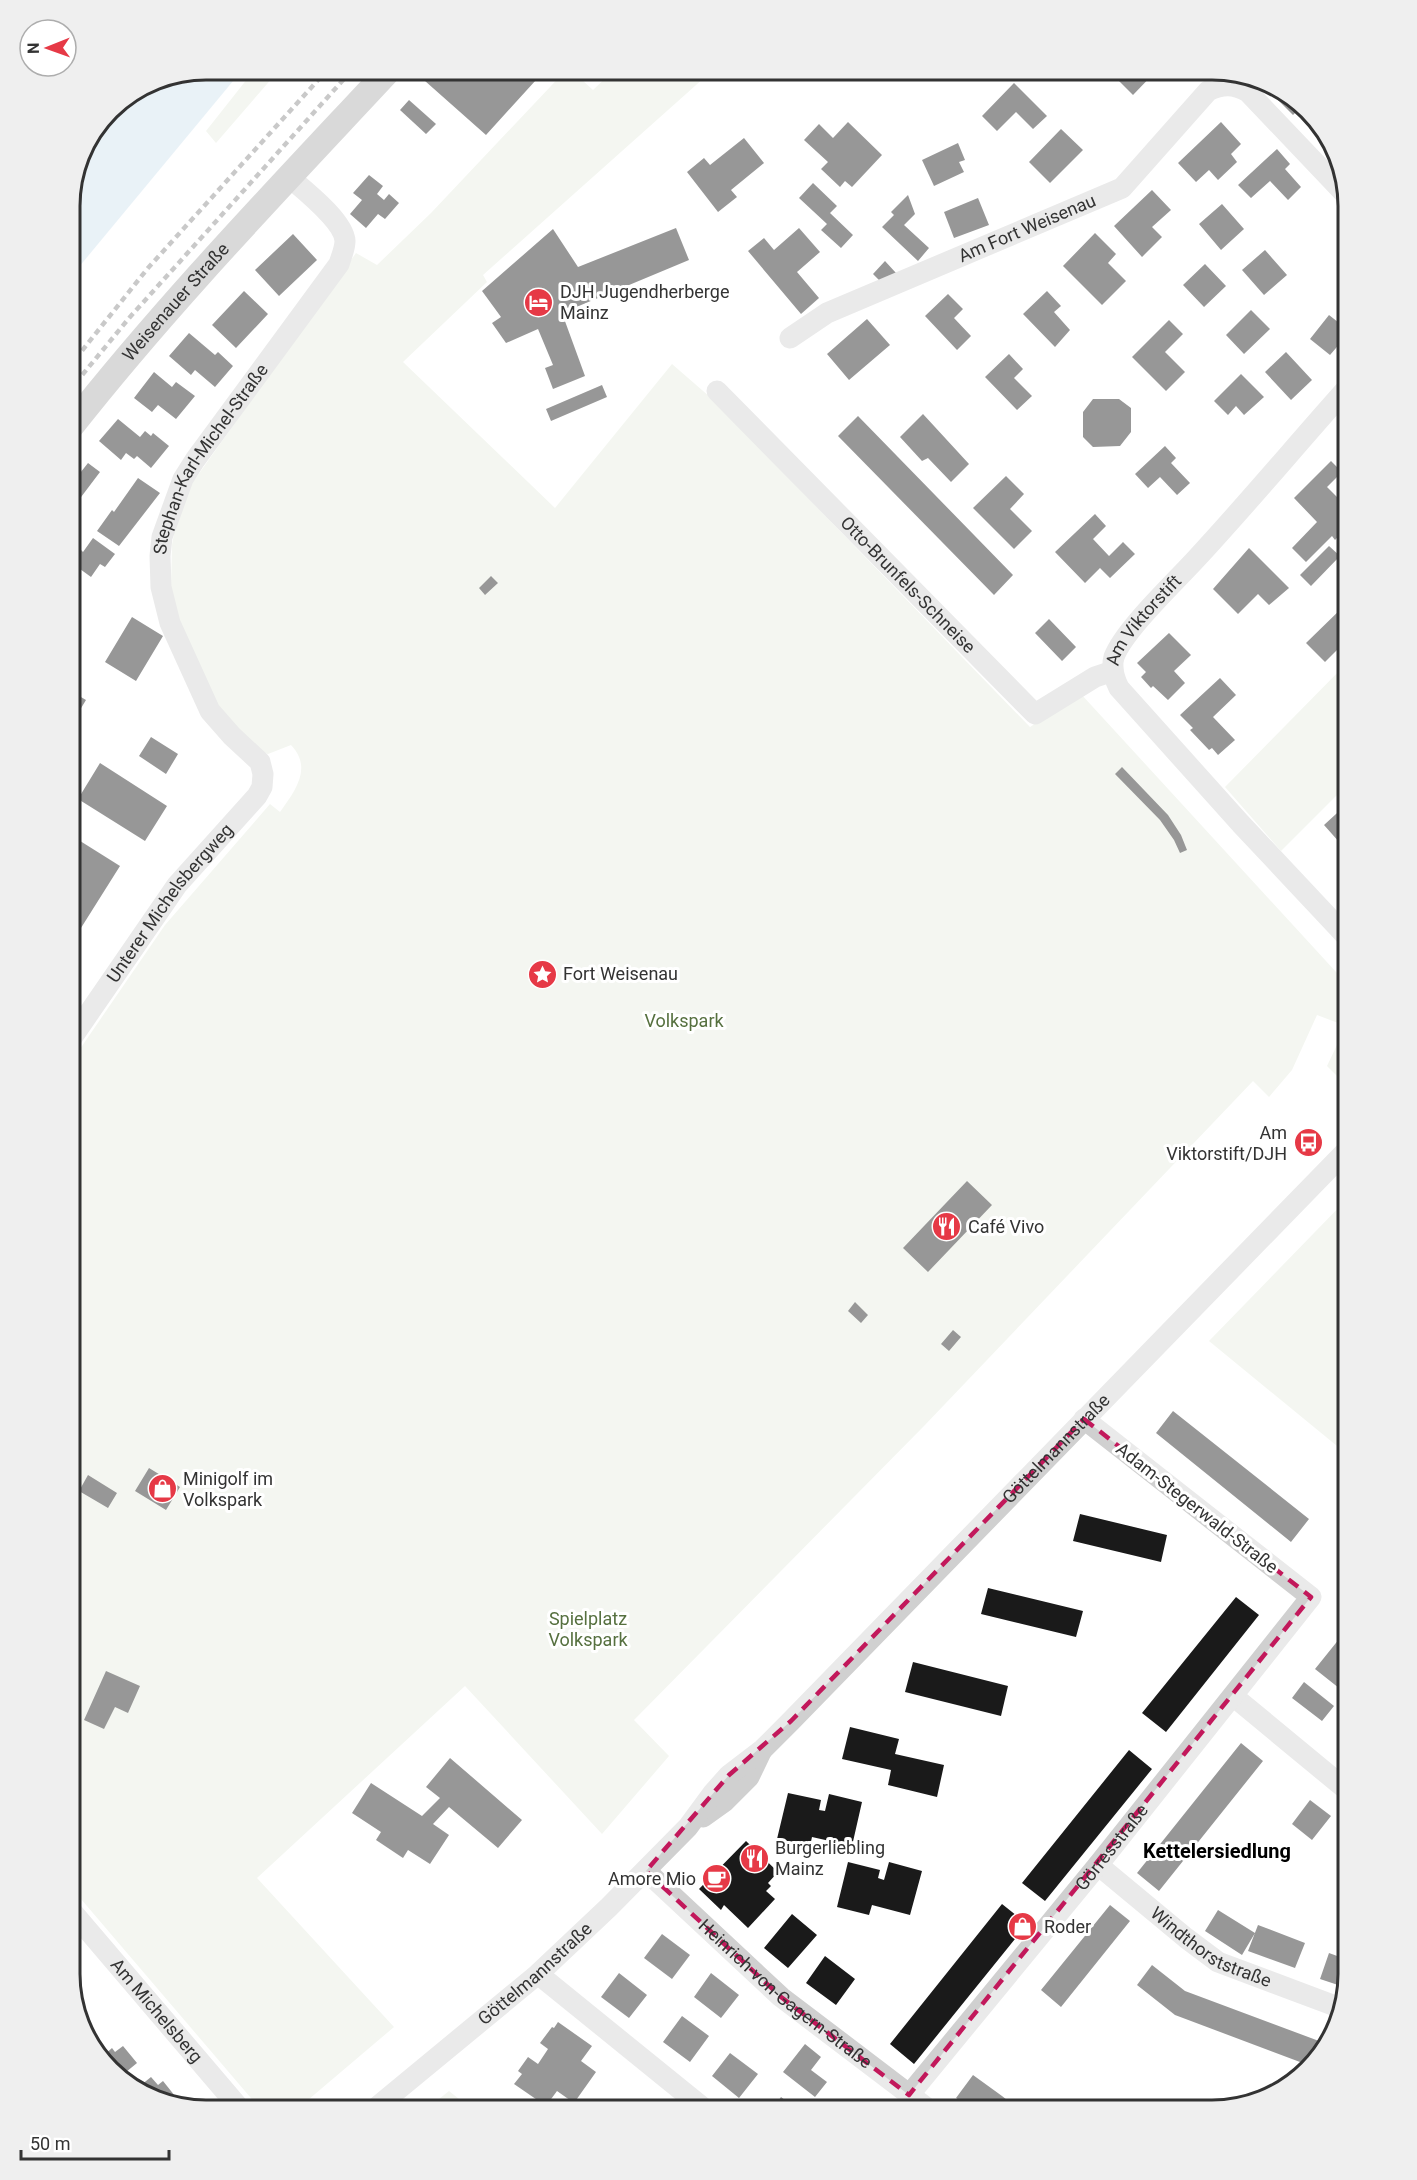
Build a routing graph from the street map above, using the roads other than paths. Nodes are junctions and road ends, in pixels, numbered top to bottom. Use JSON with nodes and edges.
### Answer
{"nodes":[{"id":1,"x":380,"y":80,"type":"edge"},
{"id":2,"x":1238,"y":82,"type":"edge"},
{"id":3,"x":1241,"y":83,"type":"edge"},
{"id":4,"x":289,"y":177,"type":"junction"},
{"id":5,"x":1335,"y":184,"type":"edge"},
{"id":6,"x":790,"y":338,"type":"dead end"},
{"id":7,"x":717,"y":391,"type":"dead end"},
{"id":8,"x":1338,"y":398,"type":"edge"},
{"id":9,"x":80,"y":415,"type":"edge"},
{"id":10,"x":1113,"y":671,"type":"junction"},
{"id":11,"x":260,"y":762,"type":"joint"},
{"id":12,"x":1338,"y":927,"type":"edge"},
{"id":13,"x":80,"y":1026,"type":"edge"},
{"id":14,"x":1338,"y":1159,"type":"edge"},
{"id":15,"x":1084,"y":1419,"type":"junction"},
{"id":16,"x":1311,"y":1597,"type":"joint"},
{"id":17,"x":1233,"y":1696,"type":"junction"},
{"id":18,"x":1338,"y":1783,"type":"edge"},
{"id":19,"x":1098,"y":1865,"type":"junction"},
{"id":20,"x":646,"y":1871,"type":"junction"},
{"id":21,"x":80,"y":1922,"type":"edge"},
{"id":22,"x":538,"y":1974,"type":"junction"},
{"id":23,"x":1333,"y":2005,"type":"edge"},
{"id":24,"x":909,"y":2096,"type":"junction"},
{"id":25,"x":233,"y":2100,"type":"edge"},
{"id":26,"x":385,"y":2100,"type":"edge"},
{"id":27,"x":694,"y":2100,"type":"edge"},
{"id":28,"x":915,"y":2100,"type":"edge"}],
"edges":[{"from":1,"to":4,"type":"main road","name":"Weisenauer Straße"},
{"from":2,"to":6,"type":"street","name":"Am Fort Weisenau"},
{"from":3,"to":5,"type":"street","name":"Am Fort Weisenau"},
{"from":4,"to":9,"type":"main road","name":"Weisenauer Straße"},
{"from":4,"to":11,"type":"street","name":"Stephan-Karl-Michel-Straße"},
{"from":7,"to":10,"type":"street","name":"Otto-Brunfels-Schneise"},
{"from":8,"to":10,"type":"street","name":"Am Viktorstift"},
{"from":10,"to":12,"type":"street","name":"Am Viktorstift"},
{"from":11,"to":13,"type":"street","name":"Unterer Michelsbergweg"},
{"from":14,"to":15,"type":"street","name":"Göttelmannstraße"},
{"from":15,"to":16,"type":"street","name":"Adam-Stegerwald-Straße"},
{"from":15,"to":20,"type":"street","name":"Göttelmannstraße"},
{"from":16,"to":17,"type":"street","name":"Görresstraße"},
{"from":17,"to":18,"type":"street"},
{"from":17,"to":19,"type":"street","name":"Görresstraße"},
{"from":19,"to":23,"type":"street","name":"Windthorststraße"},
{"from":19,"to":24,"type":"street","name":"Görresstraße"},
{"from":20,"to":22,"type":"street","name":"Göttelmannstraße"},
{"from":20,"to":24,"type":"street","name":"Heinrich-von-Gagern-Straße"},
{"from":21,"to":25,"type":"street","name":"Am Michelsberg"},
{"from":22,"to":26,"type":"street","name":"Göttelmannstraße"},
{"from":22,"to":27,"type":"street"},
{"from":24,"to":28,"type":"street","name":"Heinrich-von-Gagern-Straße"}]}
